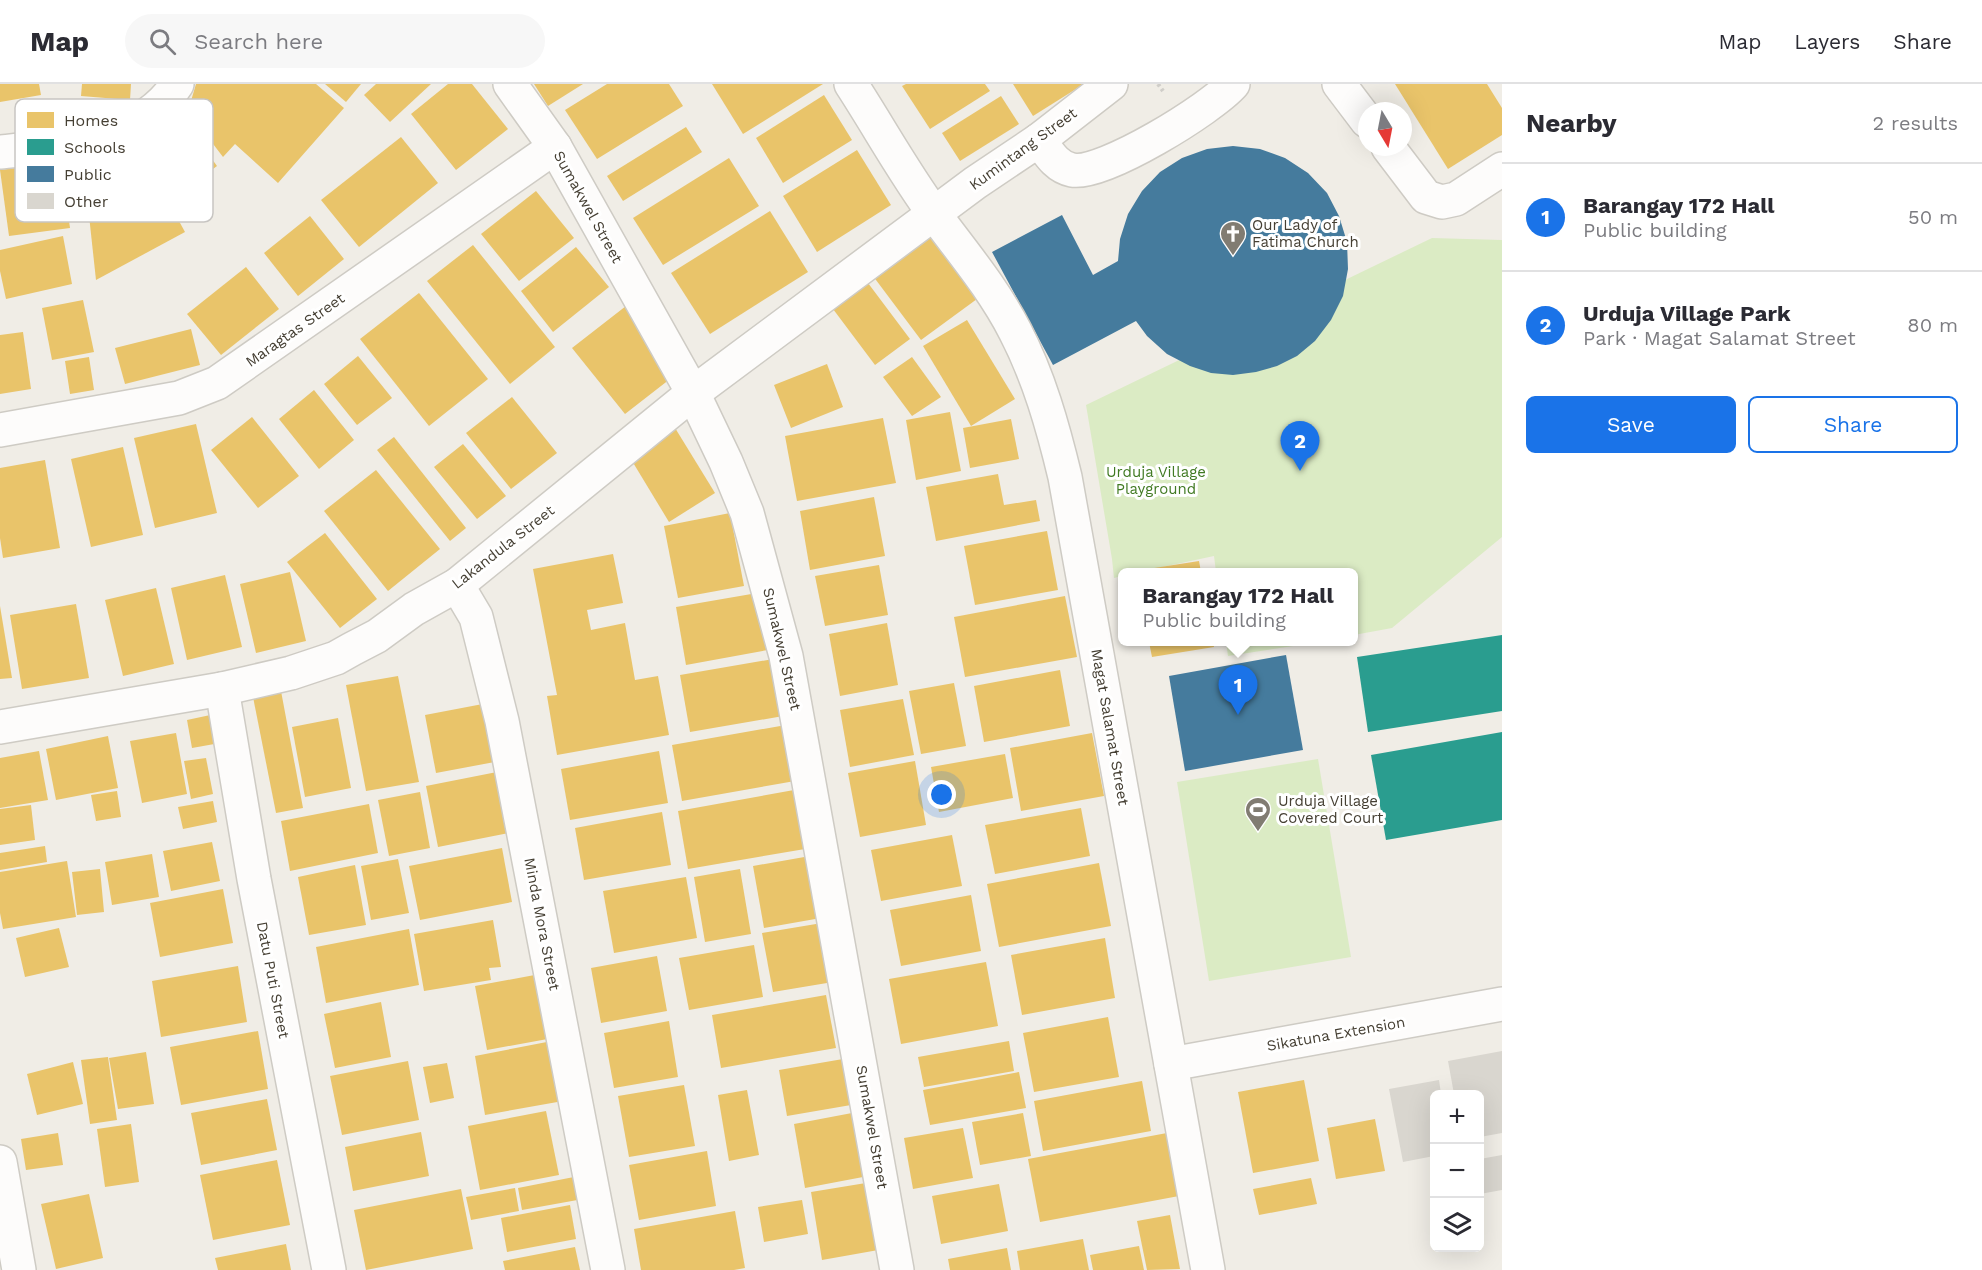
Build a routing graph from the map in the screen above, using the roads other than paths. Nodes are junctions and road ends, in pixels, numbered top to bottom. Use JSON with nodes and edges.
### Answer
{"nodes":[{"id":1,"x":177,"y":84,"type":"edge"},
{"id":2,"x":510,"y":84,"type":"edge"},
{"id":3,"x":851,"y":84,"type":"edge"},
{"id":4,"x":1111,"y":84,"type":"edge"},
{"id":5,"x":1233,"y":84,"type":"edge"},
{"id":6,"x":1339,"y":84,"type":"edge"},
{"id":7,"x":167,"y":99,"type":"edge"},
{"id":8,"x":1358,"y":109,"type":"edge"},
{"id":9,"x":1039,"y":140,"type":"junction"},
{"id":10,"x":555,"y":147,"type":"junction"},
{"id":11,"x":15,"y":150,"type":"edge"},
{"id":12,"x":0,"y":152,"type":"edge"},
{"id":13,"x":1395,"y":156,"type":"edge"},
{"id":14,"x":1502,"y":169,"type":"edge"},
{"id":15,"x":933,"y":213,"type":"junction"},
{"id":16,"x":693,"y":393,"type":"junction"},
{"id":17,"x":0,"y":430,"type":"edge"},
{"id":18,"x":457,"y":585,"type":"junction"},
{"id":19,"x":222,"y":689,"type":"junction"},
{"id":20,"x":0,"y":727,"type":"edge"},
{"id":21,"x":1502,"y":1004,"type":"edge"},
{"id":22,"x":1171,"y":1064,"type":"junction"},
{"id":23,"x":0,"y":1162,"type":"edge"},
{"id":24,"x":18,"y":1270,"type":"edge"},
{"id":25,"x":329,"y":1270,"type":"edge"},
{"id":26,"x":608,"y":1270,"type":"edge"},
{"id":27,"x":897,"y":1270,"type":"edge"},
{"id":28,"x":1208,"y":1270,"type":"edge"}],
"edges":[{"from":1,"to":7,"type":"street"},
{"from":2,"to":10,"type":"street","name":"Sumakwel Street"},
{"from":3,"to":15,"type":"street","name":"Magat Salamat Street"},
{"from":4,"to":9,"type":"street","name":"Kumintang Street"},
{"from":5,"to":9,"type":"street"},
{"from":6,"to":8,"type":"street"},
{"from":9,"to":15,"type":"street","name":"Kumintang Street"},
{"from":10,"to":16,"type":"street","name":"Sumakwel Street"},
{"from":10,"to":17,"type":"street","name":"Maragtas Street"},
{"from":11,"to":12,"type":"street"},
{"from":13,"to":14,"type":"street"},
{"from":15,"to":16,"type":"street","name":"Lakandula Street"},
{"from":15,"to":22,"type":"street","name":"Magat Salamat Street"},
{"from":16,"to":18,"type":"street","name":"Lakandula Street"},
{"from":16,"to":27,"type":"street","name":"Sumakwel Street"},
{"from":18,"to":19,"type":"street","name":"Lakandula Street"},
{"from":18,"to":26,"type":"street","name":"Minda Mora Street"},
{"from":19,"to":20,"type":"street","name":"Lakandula Street"},
{"from":19,"to":25,"type":"street","name":"Datu Puti Street"},
{"from":21,"to":22,"type":"street","name":"Sikatuna Extension"},
{"from":22,"to":28,"type":"street","name":"Magat Salamat Street"},
{"from":23,"to":24,"type":"street"}]}
